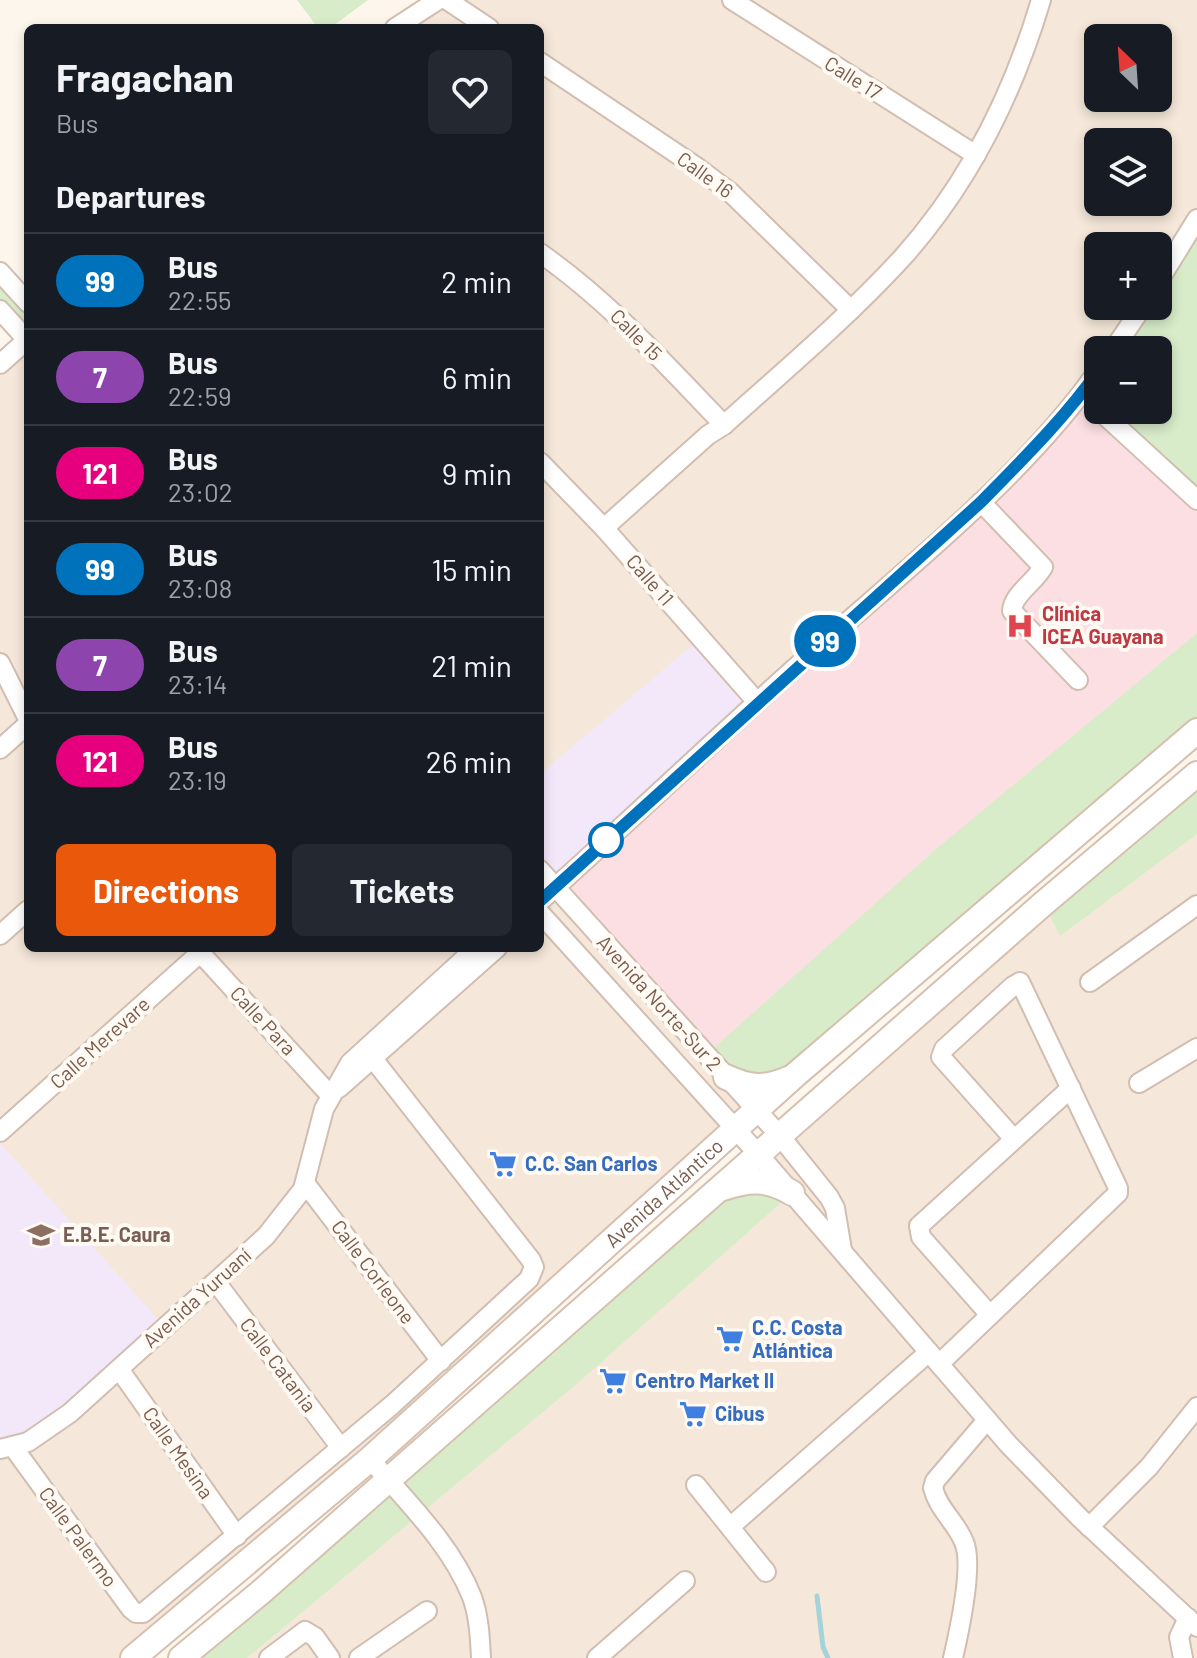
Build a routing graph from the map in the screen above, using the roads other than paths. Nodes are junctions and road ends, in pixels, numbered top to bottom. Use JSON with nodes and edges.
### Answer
{"nodes":[{"id":1,"x":438,"y":0,"type":"edge"},
{"id":2,"x":447,"y":0,"type":"edge"},
{"id":3,"x":732,"y":0,"type":"edge"},
{"id":4,"x":1041,"y":0,"type":"edge"},
{"id":5,"x":401,"y":24,"type":"edge"},
{"id":6,"x":483,"y":24,"type":"edge"},
{"id":7,"x":544,"y":65,"type":"edge"},
{"id":8,"x":976,"y":155,"type":"junction"},
{"id":9,"x":1197,"y":219,"type":"edge"},
{"id":10,"x":544,"y":256,"type":"edge"},
{"id":11,"x":1172,"y":259,"type":"edge"},
{"id":12,"x":0,"y":272,"type":"edge"},
{"id":13,"x":24,"y":299,"type":"edge"},
{"id":14,"x":0,"y":310,"type":"edge"},
{"id":15,"x":851,"y":310,"type":"junction"},
{"id":16,"x":24,"y":336,"type":"edge"},
{"id":17,"x":24,"y":343,"type":"edge"},
{"id":18,"x":0,"y":364,"type":"edge"},
{"id":19,"x":1084,"y":390,"type":"edge"},
{"id":20,"x":1081,"y":394,"type":"junction"},
{"id":21,"x":1084,"y":397,"type":"edge"},
{"id":22,"x":1114,"y":424,"type":"edge"},
{"id":23,"x":724,"y":425,"type":"junction"},
{"id":24,"x":544,"y":466,"type":"edge"},
{"id":25,"x":1196,"y":497,"type":"edge"},
{"id":26,"x":981,"y":502,"type":"junction"},
{"id":27,"x":604,"y":528,"type":"junction"},
{"id":28,"x":0,"y":663,"type":"edge"},
{"id":29,"x":1078,"y":680,"type":"dead end"},
{"id":30,"x":757,"y":702,"type":"junction"},
{"id":31,"x":24,"y":714,"type":"edge"},
{"id":32,"x":24,"y":726,"type":"edge"},
{"id":33,"x":1197,"y":731,"type":"edge"},
{"id":34,"x":0,"y":749,"type":"edge"},
{"id":35,"x":1197,"y":774,"type":"edge"},
{"id":36,"x":544,"y":874,"type":"edge"},
{"id":37,"x":556,"y":887,"type":"junction"},
{"id":38,"x":544,"y":898,"type":"edge"},
{"id":39,"x":1197,"y":905,"type":"edge"},
{"id":40,"x":24,"y":914,"type":"edge"},
{"id":41,"x":544,"y":917,"type":"edge"},
{"id":42,"x":0,"y":935,"type":"edge"},
{"id":43,"x":197,"y":952,"type":"edge"},
{"id":44,"x":199,"y":952,"type":"edge"},
{"id":45,"x":472,"y":952,"type":"edge"},
{"id":46,"x":493,"y":952,"type":"edge"},
{"id":47,"x":1090,"y":982,"type":"dead end"},
{"id":48,"x":1197,"y":1048,"type":"edge"},
{"id":49,"x":374,"y":1060,"type":"junction"},
{"id":50,"x":794,"y":1076,"type":"junction"},
{"id":51,"x":726,"y":1077,"type":"junction"},
{"id":52,"x":1139,"y":1083,"type":"dead end"},
{"id":53,"x":1071,"y":1088,"type":"junction"},
{"id":54,"x":330,"y":1095,"type":"junction"},
{"id":55,"x":756,"y":1111,"type":"junction"},
{"id":56,"x":735,"y":1130,"type":"junction"},
{"id":57,"x":0,"y":1132,"type":"edge"},
{"id":58,"x":780,"y":1136,"type":"junction"},
{"id":59,"x":1014,"y":1139,"type":"junction"},
{"id":60,"x":759,"y":1155,"type":"junction"},
{"id":61,"x":305,"y":1183,"type":"junction"},
{"id":62,"x":721,"y":1188,"type":"junction"},
{"id":63,"x":792,"y":1193,"type":"junction"},
{"id":64,"x":842,"y":1250,"type":"junction"},
{"id":65,"x":216,"y":1282,"type":"junction"},
{"id":66,"x":990,"y":1315,"type":"junction"},
{"id":67,"x":934,"y":1358,"type":"junction"},
{"id":68,"x":441,"y":1361,"type":"junction"},
{"id":69,"x":119,"y":1369,"type":"junction"},
{"id":70,"x":1197,"y":1407,"type":"edge"},
{"id":71,"x":987,"y":1420,"type":"junction"},
{"id":72,"x":7,"y":1448,"type":"edge"},
{"id":73,"x":341,"y":1448,"type":"junction"},
{"id":74,"x":370,"y":1459,"type":"junction"},
{"id":75,"x":388,"y":1480,"type":"junction"},
{"id":76,"x":696,"y":1485,"type":"dead end"},
{"id":77,"x":730,"y":1527,"type":"junction"},
{"id":78,"x":1089,"y":1527,"type":"junction"},
{"id":79,"x":237,"y":1536,"type":"junction"},
{"id":80,"x":766,"y":1572,"type":"dead end"},
{"id":81,"x":685,"y":1581,"type":"dead end"},
{"id":82,"x":427,"y":1611,"type":"dead end"},
{"id":83,"x":1192,"y":1623,"type":"edge"},
{"id":84,"x":133,"y":1658,"type":"edge"},
{"id":85,"x":181,"y":1658,"type":"edge"},
{"id":86,"x":269,"y":1658,"type":"edge"},
{"id":87,"x":330,"y":1658,"type":"edge"},
{"id":88,"x":359,"y":1658,"type":"edge"},
{"id":89,"x":481,"y":1658,"type":"edge"},
{"id":90,"x":597,"y":1658,"type":"edge"},
{"id":91,"x":953,"y":1658,"type":"edge"},
{"id":92,"x":1183,"y":1658,"type":"edge"}],
"edges":[{"from":1,"to":5,"type":"street"},
{"from":2,"to":6,"type":"street"},
{"from":3,"to":8,"type":"street","name":"Calle 17"},
{"from":4,"to":8,"type":"street"},
{"from":7,"to":15,"type":"street","name":"Calle 16"},
{"from":8,"to":15,"type":"street"},
{"from":9,"to":11,"type":"street"},
{"from":10,"to":23,"type":"street","name":"Calle 15"},
{"from":12,"to":13,"type":"street"},
{"from":14,"to":16,"type":"street"},
{"from":15,"to":23,"type":"street"},
{"from":17,"to":18,"type":"street"},
{"from":19,"to":20,"type":"street"},
{"from":20,"to":21,"type":"street"},
{"from":20,"to":26,"type":"street"},
{"from":22,"to":25,"type":"street"},
{"from":23,"to":27,"type":"street"},
{"from":24,"to":27,"type":"street","name":"Calle 11"},
{"from":26,"to":29,"type":"street"},
{"from":26,"to":30,"type":"street"},
{"from":27,"to":30,"type":"street","name":"Calle 11"},
{"from":28,"to":31,"type":"street"},
{"from":30,"to":37,"type":"street"},
{"from":32,"to":34,"type":"street"},
{"from":33,"to":50,"type":"main road","name":"Avenida Atlántico"},
{"from":35,"to":58,"type":"main road","name":"Avenida Atlántico"},
{"from":36,"to":37,"type":"street","name":"Avenida Norte-Sur 2"},
{"from":37,"to":38,"type":"street"},
{"from":37,"to":51,"type":"street","name":"Avenida Norte-Sur 2"},
{"from":39,"to":47,"type":"street"},
{"from":40,"to":42,"type":"street"},
{"from":41,"to":56,"type":"street","name":"Avenida Norte-Sur 2"},
{"from":43,"to":57,"type":"street","name":"Calle Merevare"},
{"from":44,"to":54,"type":"street","name":"Calle Para"},
{"from":45,"to":54,"type":"street","name":"Avenida Yuruaní"},
{"from":46,"to":49,"type":"street"},
{"from":48,"to":52,"type":"street"},
{"from":49,"to":54,"type":"street"},
{"from":49,"to":68,"type":"street"},
{"from":50,"to":51,"type":"main road"},
{"from":50,"to":55,"type":"main road","name":"Avenida Atlántico"},
{"from":51,"to":55,"type":"street","name":"Avenida Norte-Sur 2"},
{"from":53,"to":59,"type":"street"},
{"from":53,"to":59,"type":"street"},
{"from":53,"to":66,"type":"street"},
{"from":54,"to":61,"type":"street","name":"Avenida Yuruaní"},
{"from":55,"to":56,"type":"main road","name":"Avenida Atlántico"},
{"from":55,"to":58,"type":"street","name":"Avenida Norte-Sur 2"},
{"from":56,"to":60,"type":"street","name":"Avenida Norte-Sur 2"},
{"from":56,"to":74,"type":"main road","name":"Avenida Atlántico"},
{"from":58,"to":60,"type":"main road","name":"Avenida Atlántico"},
{"from":58,"to":64,"type":"street","name":"Avenida Norte-Sur 2"},
{"from":59,"to":66,"type":"street"},
{"from":60,"to":62,"type":"main road","name":"Avenida Atlántico"},
{"from":60,"to":63,"type":"street","name":"Avenida Norte-Sur 2"},
{"from":61,"to":65,"type":"street","name":"Avenida Yuruaní"},
{"from":61,"to":68,"type":"street","name":"Calle Corleone"},
{"from":62,"to":63,"type":"main road"},
{"from":62,"to":75,"type":"main road","name":"Avenida Atlántico"},
{"from":63,"to":64,"type":"street","name":"Avenida Norte-Sur 2"},
{"from":64,"to":67,"type":"street","name":"Avenida Norte-Sur 2"},
{"from":65,"to":69,"type":"street","name":"Avenida Yuruaní"},
{"from":65,"to":73,"type":"street","name":"Calle Catania"},
{"from":66,"to":67,"type":"street"},
{"from":67,"to":71,"type":"street","name":"Avenida Norte-Sur 2"},
{"from":67,"to":77,"type":"street"},
{"from":68,"to":73,"type":"street"},
{"from":69,"to":72,"type":"street","name":"Avenida Yuruaní"},
{"from":69,"to":79,"type":"street","name":"Calle Mesina"},
{"from":70,"to":78,"type":"street"},
{"from":71,"to":78,"type":"street","name":"Avenida Norte-Sur 2"},
{"from":71,"to":91,"type":"street"},
{"from":72,"to":79,"type":"street","name":"Calle Palermo"},
{"from":73,"to":79,"type":"street"},
{"from":74,"to":75,"type":"street"},
{"from":74,"to":84,"type":"main road","name":"Avenida Atlántico"},
{"from":75,"to":85,"type":"main road","name":"Avenida Atlántico"},
{"from":75,"to":89,"type":"street"},
{"from":76,"to":77,"type":"street"},
{"from":77,"to":80,"type":"street"},
{"from":78,"to":83,"type":"street","name":"Avenida Norte-Sur 2"},
{"from":81,"to":90,"type":"street"},
{"from":82,"to":88,"type":"street"},
{"from":83,"to":92,"type":"street"},
{"from":86,"to":87,"type":"street"}]}
